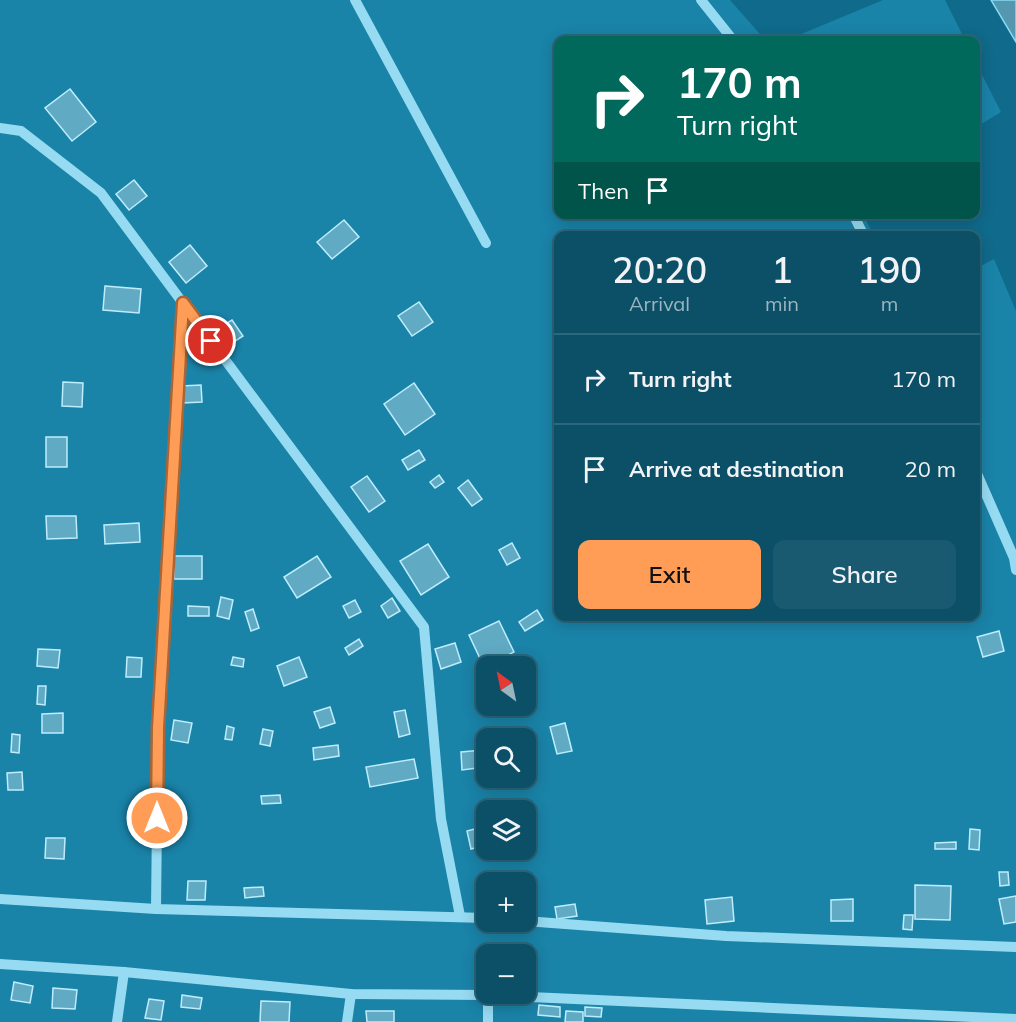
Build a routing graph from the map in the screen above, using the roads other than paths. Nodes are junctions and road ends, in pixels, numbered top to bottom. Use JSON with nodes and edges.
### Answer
{"nodes":[{"id":1,"x":355,"y":0,"type":"edge"},
{"id":2,"x":701,"y":0,"type":"edge"},
{"id":3,"x":730,"y":36,"type":"edge"},
{"id":4,"x":0,"y":128,"type":"edge"},
{"id":5,"x":486,"y":243,"type":"dead end"},
{"id":6,"x":183,"y":303,"type":"junction"},
{"id":7,"x":980,"y":480,"type":"edge"},
{"id":8,"x":1016,"y":570,"type":"edge"},
{"id":9,"x":0,"y":899,"type":"edge"},
{"id":10,"x":156,"y":909,"type":"junction"},
{"id":11,"x":460,"y":916,"type":"junction"},
{"id":12,"x":476,"y":917,"type":"edge"},
{"id":13,"x":536,"y":922,"type":"edge"},
{"id":14,"x":1016,"y":947,"type":"edge"},
{"id":15,"x":0,"y":964,"type":"edge"},
{"id":16,"x":124,"y":972,"type":"junction"},
{"id":17,"x":351,"y":994,"type":"junction"},
{"id":18,"x":476,"y":995,"type":"edge"},
{"id":19,"x":536,"y":998,"type":"edge"},
{"id":20,"x":488,"y":1004,"type":"edge"},
{"id":21,"x":815,"y":1016,"type":"edge"},
{"id":22,"x":1016,"y":1019,"type":"edge"},
{"id":23,"x":117,"y":1022,"type":"edge"},
{"id":24,"x":347,"y":1022,"type":"edge"},
{"id":25,"x":488,"y":1022,"type":"edge"}],
"edges":[{"from":1,"to":5,"type":"street"},
{"from":2,"to":3,"type":"street"},
{"from":4,"to":6,"type":"street"},
{"from":6,"to":10,"type":"street"},
{"from":6,"to":11,"type":"street"},
{"from":7,"to":8,"type":"street"},
{"from":9,"to":10,"type":"street"},
{"from":10,"to":11,"type":"street"},
{"from":11,"to":12,"type":"street"},
{"from":13,"to":14,"type":"street"},
{"from":15,"to":16,"type":"street"},
{"from":16,"to":17,"type":"street"},
{"from":16,"to":23,"type":"street"},
{"from":17,"to":18,"type":"street"},
{"from":17,"to":24,"type":"street"},
{"from":19,"to":21,"type":"street"},
{"from":20,"to":25,"type":"street"},
{"from":21,"to":22,"type":"street"}]}
